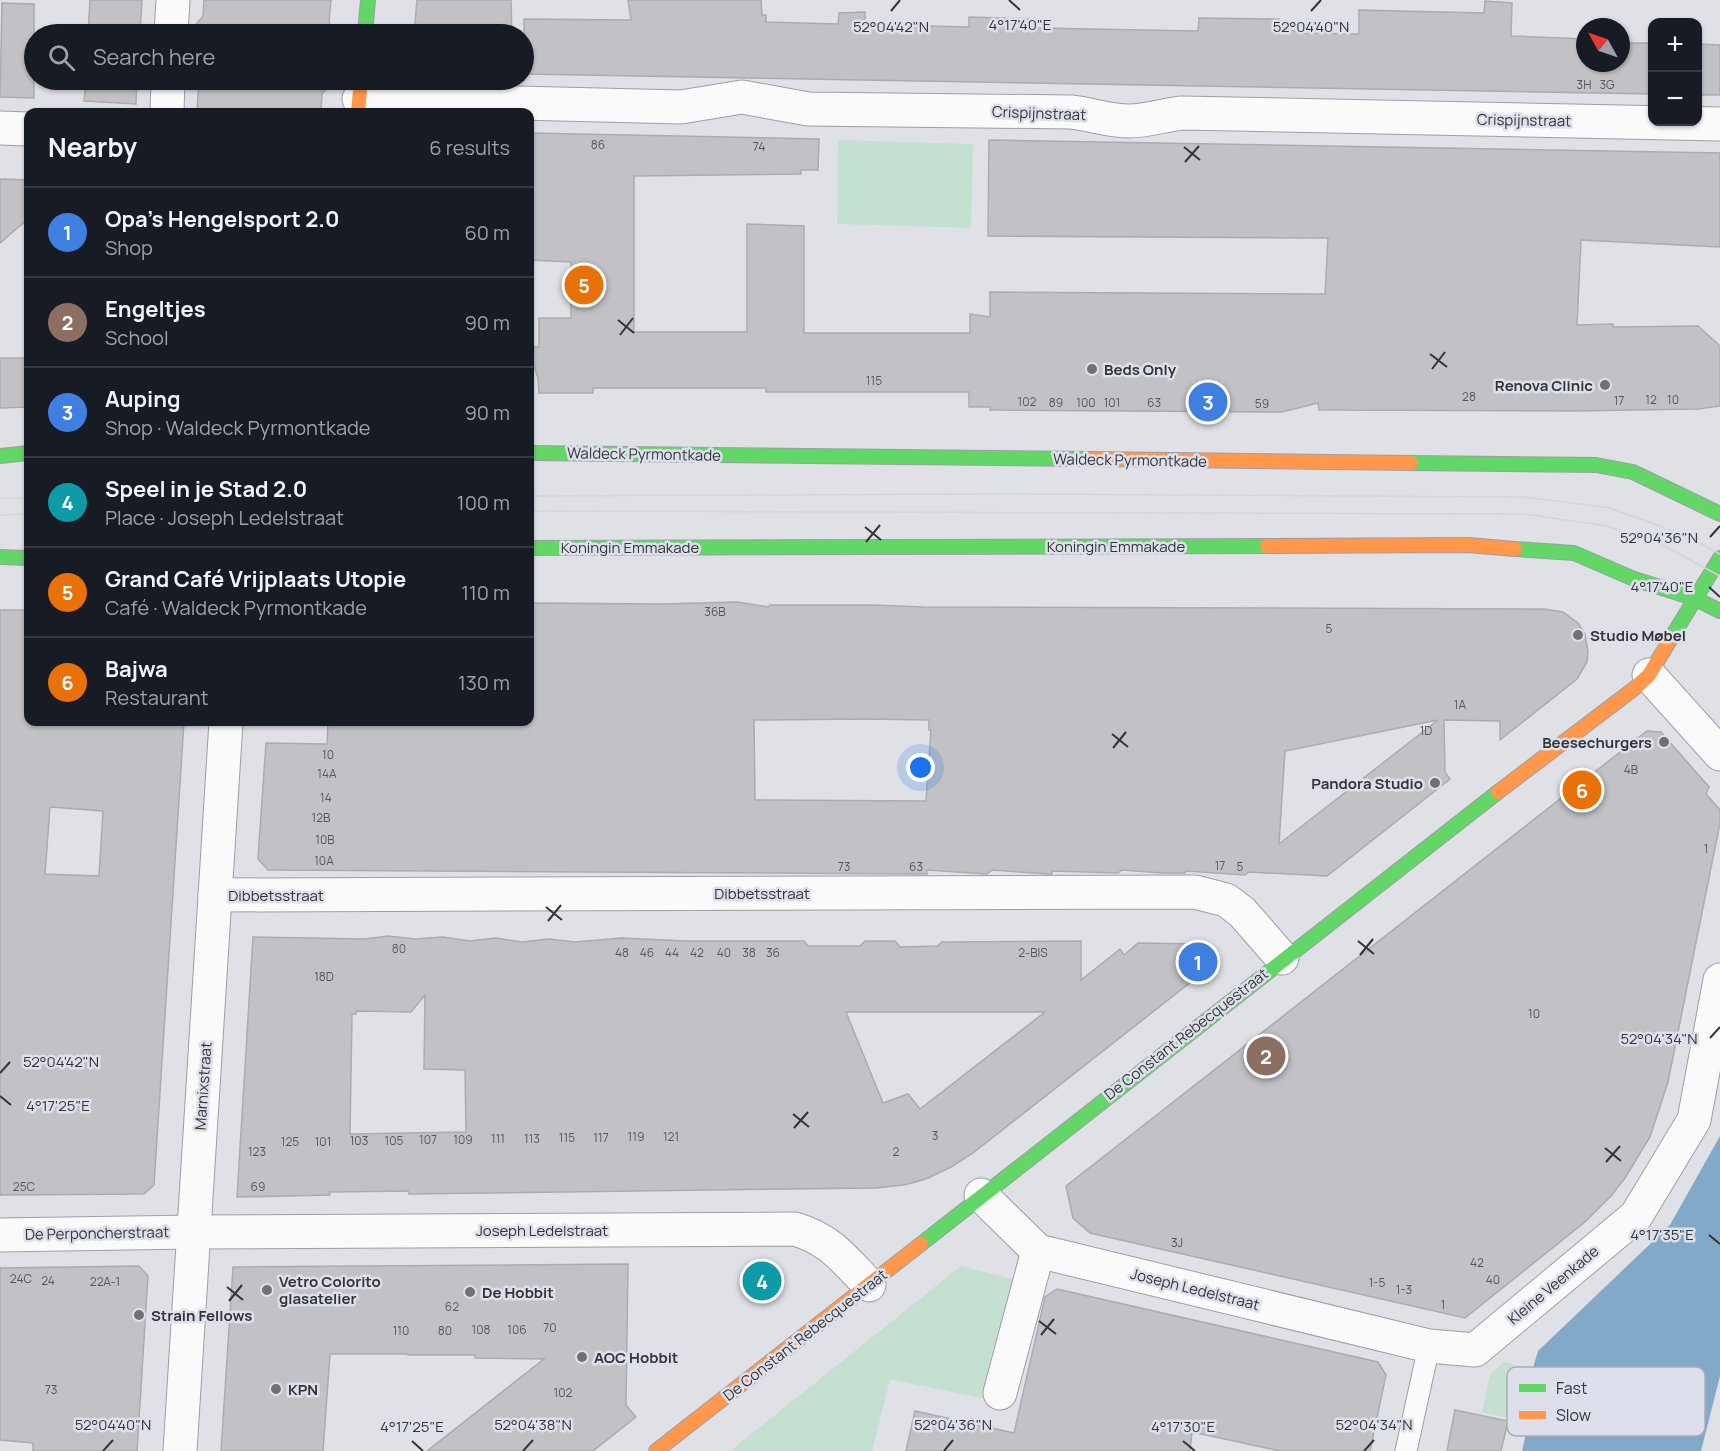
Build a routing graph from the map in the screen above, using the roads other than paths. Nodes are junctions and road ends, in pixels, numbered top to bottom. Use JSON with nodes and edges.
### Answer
{"nodes":[{"id":1,"x":173,"y":0,"type":"edge"},
{"id":2,"x":368,"y":0,"type":"edge"},
{"id":3,"x":172,"y":24,"type":"edge"},
{"id":4,"x":366,"y":24,"type":"edge"},
{"id":5,"x":168,"y":90,"type":"edge"},
{"id":6,"x":360,"y":97,"type":"edge"},
{"id":7,"x":167,"y":108,"type":"edge"},
{"id":8,"x":1720,"y":124,"type":"edge"},
{"id":9,"x":0,"y":128,"type":"edge"},
{"id":10,"x":24,"y":129,"type":"edge"},
{"id":11,"x":24,"y":453,"type":"edge"},
{"id":12,"x":534,"y":453,"type":"edge"},
{"id":13,"x":0,"y":456,"type":"edge"},
{"id":14,"x":1720,"y":514,"type":"edge"},
{"id":15,"x":534,"y":548,"type":"edge"},
{"id":16,"x":0,"y":557,"type":"edge"},
{"id":17,"x":24,"y":558,"type":"edge"},
{"id":18,"x":1720,"y":558,"type":"edge"},
{"id":19,"x":1694,"y":598,"type":"junction"},
{"id":20,"x":1720,"y":611,"type":"edge"},
{"id":21,"x":1649,"y":675,"type":"junction"},
{"id":22,"x":226,"y":726,"type":"edge"},
{"id":23,"x":1720,"y":754,"type":"edge"},
{"id":24,"x":215,"y":895,"type":"junction"},
{"id":25,"x":1282,"y":958,"type":"junction"},
{"id":26,"x":1720,"y":980,"type":"edge"},
{"id":27,"x":981,"y":1195,"type":"junction"},
{"id":28,"x":193,"y":1232,"type":"junction"},
{"id":29,"x":0,"y":1235,"type":"edge"},
{"id":30,"x":1038,"y":1251,"type":"junction"},
{"id":31,"x":869,"y":1285,"type":"junction"},
{"id":32,"x":1429,"y":1346,"type":"junction"},
{"id":33,"x":1000,"y":1393,"type":"dead end"},
{"id":34,"x":180,"y":1451,"type":"edge"},
{"id":35,"x":656,"y":1451,"type":"edge"},
{"id":36,"x":1406,"y":1451,"type":"edge"}],
"edges":[{"from":1,"to":3,"type":"street"},
{"from":2,"to":4,"type":"main road"},
{"from":5,"to":7,"type":"street"},
{"from":6,"to":8,"type":"street","name":"Crispijnstraat"},
{"from":9,"to":10,"type":"street"},
{"from":11,"to":13,"type":"main road"},
{"from":12,"to":14,"type":"main road","name":"Waldeck Pyrmontkade"},
{"from":15,"to":19,"type":"main road","name":"Koningin Emmakade"},
{"from":16,"to":17,"type":"main road"},
{"from":18,"to":19,"type":"main road","name":"De Constant Rebecquestraat"},
{"from":19,"to":20,"type":"main road","name":"Koningin Emmakade"},
{"from":19,"to":21,"type":"main road","name":"De Constant Rebecquestraat"},
{"from":21,"to":23,"type":"street"},
{"from":21,"to":25,"type":"main road","name":"De Constant Rebecquestraat"},
{"from":22,"to":24,"type":"street","name":"Marnixstraat"},
{"from":24,"to":25,"type":"street","name":"Dibbetsstraat"},
{"from":24,"to":28,"type":"street","name":"Marnixstraat"},
{"from":25,"to":27,"type":"main road","name":"De Constant Rebecquestraat"},
{"from":26,"to":32,"type":"street","name":"Kleine Veenkade"},
{"from":27,"to":30,"type":"street"},
{"from":27,"to":31,"type":"main road","name":"De Constant Rebecquestraat"},
{"from":28,"to":29,"type":"street","name":"De Perponcherstraat"},
{"from":28,"to":31,"type":"street","name":"Joseph Ledelstraat"},
{"from":28,"to":34,"type":"street","name":"Marnixstraat"},
{"from":30,"to":32,"type":"street","name":"Joseph Ledelstraat"},
{"from":30,"to":33,"type":"street"},
{"from":31,"to":35,"type":"main road","name":"De Constant Rebecquestraat"},
{"from":32,"to":36,"type":"lane"}]}
